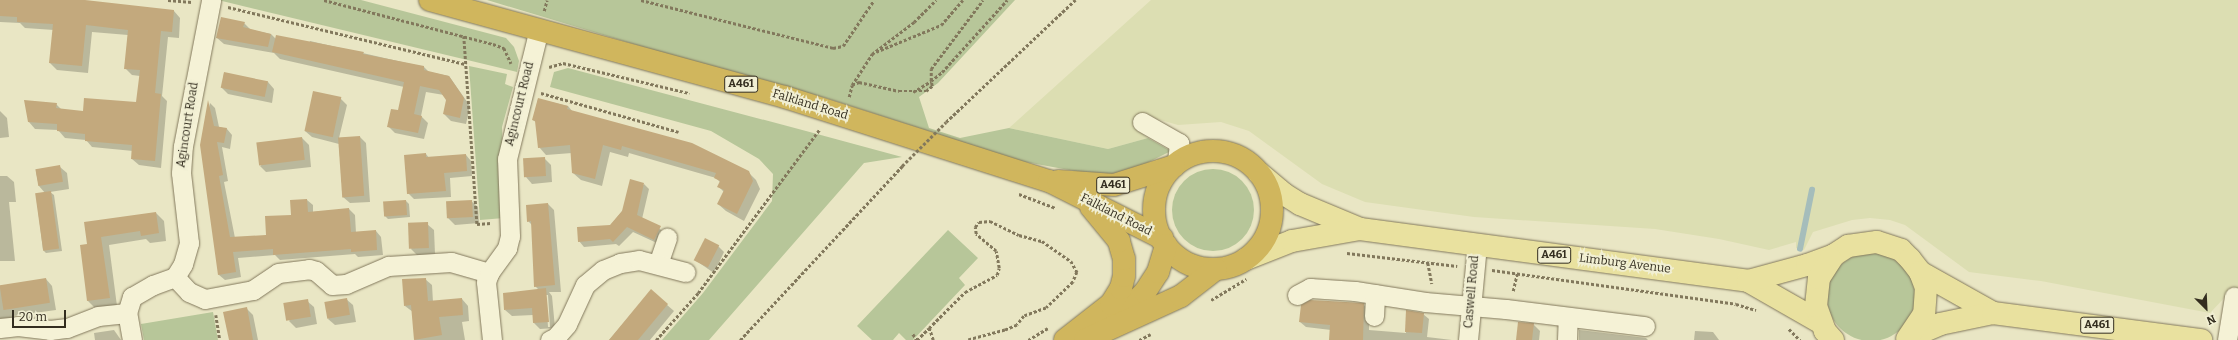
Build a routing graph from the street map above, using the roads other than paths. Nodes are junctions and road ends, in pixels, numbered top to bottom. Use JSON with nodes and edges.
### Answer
{"nodes":[{"id":1,"x":430,"y":0,"type":"edge"},
{"id":2,"x":211,"y":2,"type":"edge"},
{"id":3,"x":539,"y":29,"type":"junction"},
{"id":4,"x":1142,"y":122,"type":"dead end"},
{"id":5,"x":1176,"y":165,"type":"junction"},
{"id":6,"x":1260,"y":173,"type":"junction"},
{"id":7,"x":1049,"y":181,"type":"junction"},
{"id":8,"x":1084,"y":198,"type":"junction"},
{"id":9,"x":1360,"y":229,"type":"junction"},
{"id":10,"x":667,"y":238,"type":"dead end"},
{"id":11,"x":1164,"y":242,"type":"junction"},
{"id":12,"x":1477,"y":245,"type":"junction"},
{"id":13,"x":1834,"y":255,"type":"junction"},
{"id":14,"x":1246,"y":259,"type":"junction"},
{"id":15,"x":658,"y":264,"type":"junction"},
{"id":16,"x":1216,"y":269,"type":"junction"},
{"id":17,"x":685,"y":272,"type":"dead end"},
{"id":18,"x":1920,"y":272,"type":"junction"},
{"id":19,"x":489,"y":273,"type":"junction"},
{"id":20,"x":175,"y":277,"type":"junction"},
{"id":21,"x":1748,"y":281,"type":"junction"},
{"id":22,"x":1375,"y":294,"type":"junction"},
{"id":23,"x":1297,"y":295,"type":"dead end"},
{"id":24,"x":2234,"y":297,"type":"dead end"},
{"id":25,"x":1471,"y":306,"type":"junction"},
{"id":26,"x":127,"y":313,"type":"junction"},
{"id":27,"x":1993,"y":313,"type":"junction"},
{"id":28,"x":1374,"y":316,"type":"dead end"},
{"id":29,"x":1568,"y":317,"type":"junction"},
{"id":30,"x":1820,"y":322,"type":"junction"},
{"id":31,"x":1645,"y":326,"type":"dead end"},
{"id":32,"x":0,"y":328,"type":"edge"},
{"id":33,"x":1060,"y":332,"type":"edge"},
{"id":34,"x":1105,"y":332,"type":"junction"},
{"id":35,"x":1908,"y":339,"type":"edge"},
{"id":36,"x":132,"y":340,"type":"edge"},
{"id":37,"x":492,"y":340,"type":"edge"},
{"id":38,"x":550,"y":340,"type":"edge"},
{"id":39,"x":1085,"y":340,"type":"edge"},
{"id":40,"x":1468,"y":340,"type":"edge"},
{"id":41,"x":1567,"y":340,"type":"edge"},
{"id":42,"x":1833,"y":340,"type":"edge"},
{"id":43,"x":2201,"y":340,"type":"edge"},
{"id":44,"x":2227,"y":340,"type":"edge"}],
"edges":[{"from":1,"to":3,"type":"highway","name":"Falkland Road","number":"A461"},
{"from":2,"to":20,"type":"street","name":"Agincourt Road"},
{"from":3,"to":7,"type":"highway","name":"Falkland Road","number":"A461"},
{"from":3,"to":19,"type":"street","name":"Agincourt Road"},
{"from":4,"to":5,"type":"street"},
{"from":5,"to":6,"type":"highway","number":"A461"},
{"from":5,"to":7,"type":"highway","name":"Falkland Road","number":"A461"},
{"from":5,"to":11,"type":"highway","number":"A461"},
{"from":6,"to":9,"type":"main road","name":"Limburg Avenue","number":"A461"},
{"from":6,"to":14,"type":"highway","number":"A461"},
{"from":7,"to":8,"type":"highway","name":"Falkland Road","number":"A461"},
{"from":8,"to":11,"type":"highway","name":"Falkland Road","number":"A461"},
{"from":8,"to":33,"type":"highway"},
{"from":9,"to":12,"type":"main road","name":"Limburg Avenue","number":"A461"},
{"from":9,"to":14,"type":"main road","name":"Limburg Avenue","number":"A461"},
{"from":10,"to":15,"type":"street"},
{"from":11,"to":16,"type":"highway","number":"A461"},
{"from":11,"to":34,"type":"highway","number":"A461"},
{"from":12,"to":21,"type":"main road","name":"Limburg Avenue","number":"A461"},
{"from":12,"to":25,"type":"street","name":"Caswell Road"},
{"from":13,"to":18,"type":"main road","number":"A461"},
{"from":13,"to":21,"type":"main road","name":"Limburg Avenue","number":"A461"},
{"from":13,"to":30,"type":"main road","number":"A461"},
{"from":14,"to":16,"type":"highway","number":"A461"},
{"from":15,"to":17,"type":"street"},
{"from":15,"to":38,"type":"street"},
{"from":16,"to":34,"type":"highway","number":"A461"},
{"from":18,"to":27,"type":"main road","number":"A461"},
{"from":18,"to":35,"type":"main road","number":"A461"},
{"from":19,"to":20,"type":"street"},
{"from":19,"to":37,"type":"street"},
{"from":20,"to":26,"type":"street"},
{"from":21,"to":30,"type":"main road","name":"Limburg Avenue","number":"A461"},
{"from":22,"to":23,"type":"street"},
{"from":22,"to":25,"type":"street"},
{"from":22,"to":28,"type":"street"},
{"from":24,"to":44,"type":"street"},
{"from":25,"to":29,"type":"street"},
{"from":25,"to":40,"type":"street","name":"Caswell Road"},
{"from":26,"to":32,"type":"street"},
{"from":26,"to":36,"type":"street"},
{"from":27,"to":35,"type":"main road","number":"A461"},
{"from":27,"to":43,"type":"main road","number":"A461"},
{"from":29,"to":31,"type":"street"},
{"from":29,"to":41,"type":"street"},
{"from":30,"to":42,"type":"main road","number":"A461"},
{"from":34,"to":39,"type":"highway","number":"A461"}]}
